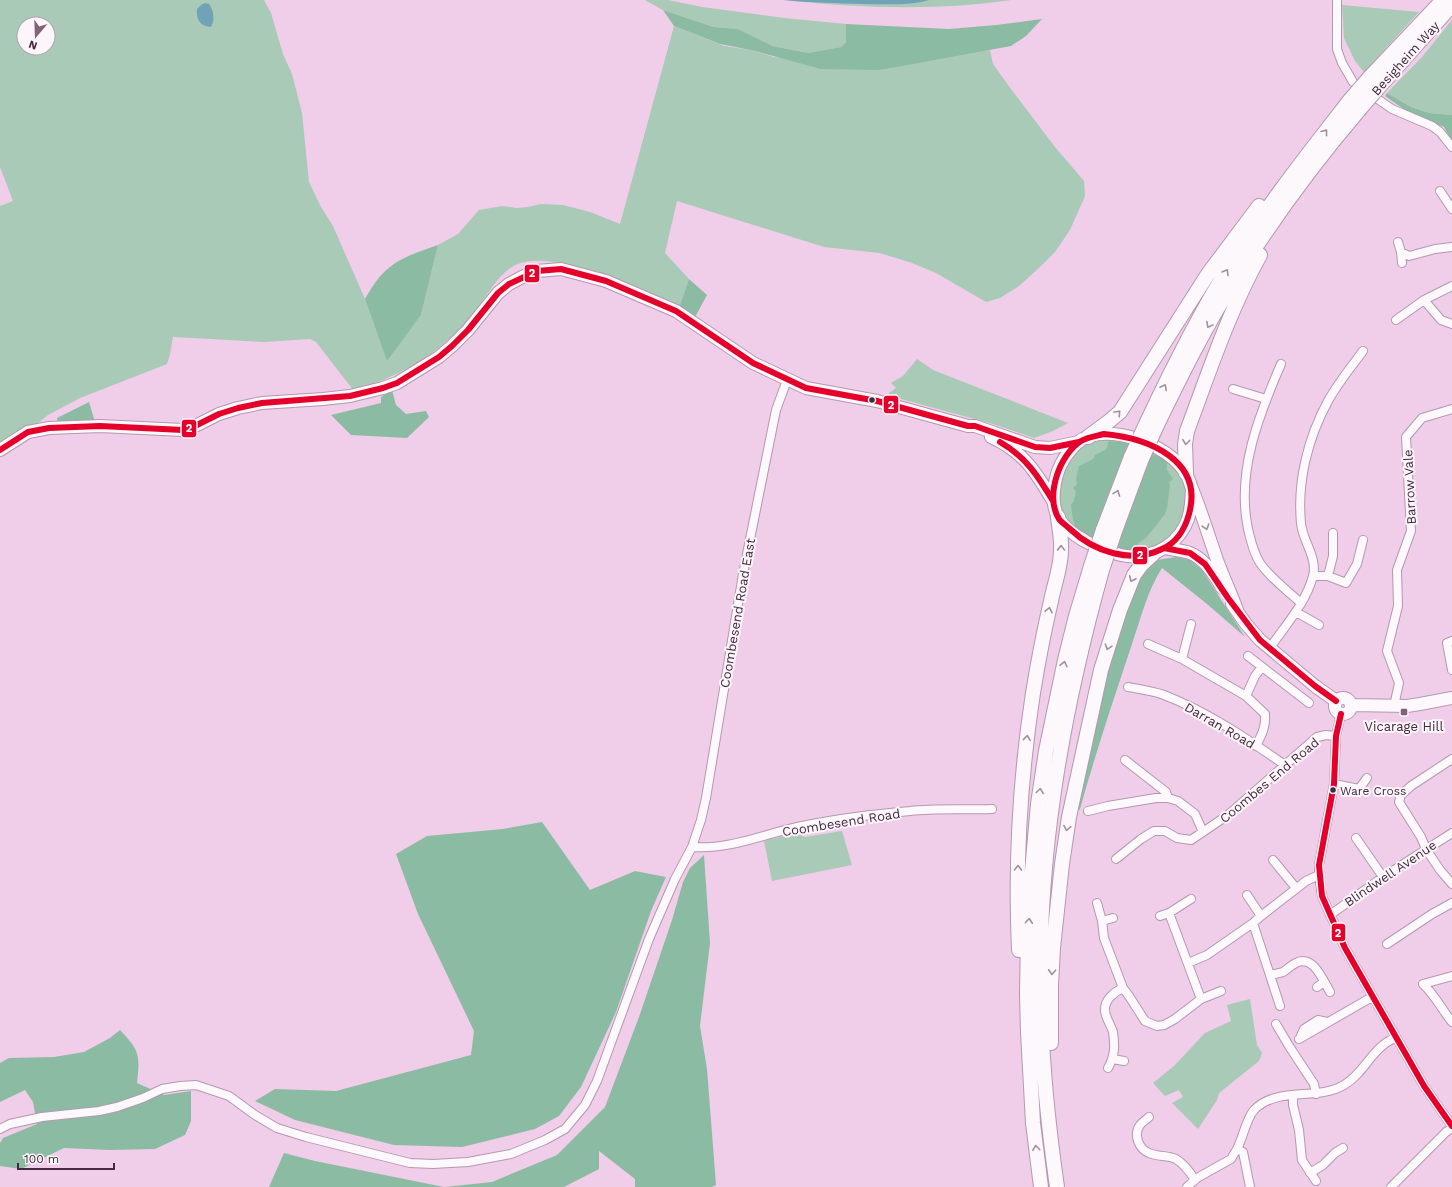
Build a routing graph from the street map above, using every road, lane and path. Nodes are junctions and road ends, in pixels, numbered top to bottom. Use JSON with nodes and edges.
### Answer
{"nodes":[{"id":1,"x":1337,"y":0,"type":"edge"},
{"id":2,"x":1443,"y":0,"type":"edge"},
{"id":3,"x":1452,"y":5,"type":"edge"},
{"id":4,"x":1436,"y":16,"type":"junction"},
{"id":5,"x":1354,"y":105,"type":"junction"},
{"id":6,"x":1452,"y":147,"type":"edge"},
{"id":7,"x":1308,"y":154,"type":"junction"},
{"id":8,"x":1300,"y":184,"type":"junction"},
{"id":9,"x":1440,"y":191,"type":"dead end"},
{"id":10,"x":1452,"y":209,"type":"edge"},
{"id":11,"x":1398,"y":242,"type":"dead end"},
{"id":12,"x":1452,"y":247,"type":"edge"},
{"id":13,"x":1401,"y":252,"type":"junction"},
{"id":14,"x":1402,"y":263,"type":"dead end"},
{"id":15,"x":1452,"y":286,"type":"edge"},
{"id":16,"x":1424,"y":300,"type":"junction"},
{"id":17,"x":1396,"y":320,"type":"dead end"},
{"id":18,"x":1452,"y":324,"type":"edge"},
{"id":19,"x":1364,"y":351,"type":"dead end"},
{"id":20,"x":1281,"y":364,"type":"dead end"},
{"id":21,"x":787,"y":380,"type":"junction"},
{"id":22,"x":1233,"y":389,"type":"dead end"},
{"id":23,"x":1266,"y":399,"type":"junction"},
{"id":24,"x":1452,"y":409,"type":"edge"},
{"id":25,"x":1152,"y":424,"type":"junction"},
{"id":26,"x":968,"y":426,"type":"junction"},
{"id":27,"x":1083,"y":440,"type":"junction"},
{"id":28,"x":0,"y":450,"type":"edge"},
{"id":29,"x":1186,"y":473,"type":"junction"},
{"id":30,"x":1192,"y":491,"type":"junction"},
{"id":31,"x":1053,"y":501,"type":"junction"},
{"id":32,"x":1058,"y":517,"type":"junction"},
{"id":33,"x":1333,"y":533,"type":"dead end"},
{"id":34,"x":1363,"y":540,"type":"dead end"},
{"id":35,"x":1159,"y":551,"type":"junction"},
{"id":36,"x":1096,"y":568,"type":"junction"},
{"id":37,"x":1313,"y":576,"type":"junction"},
{"id":38,"x":1328,"y":576,"type":"junction"},
{"id":39,"x":1301,"y":603,"type":"junction"},
{"id":40,"x":1237,"y":610,"type":"junction"},
{"id":41,"x":1296,"y":612,"type":"junction"},
{"id":42,"x":1191,"y":624,"type":"dead end"},
{"id":43,"x":1319,"y":625,"type":"dead end"},
{"id":44,"x":1452,"y":641,"type":"edge"},
{"id":45,"x":1148,"y":644,"type":"dead end"},
{"id":46,"x":1269,"y":649,"type":"junction"},
{"id":47,"x":1248,"y":656,"type":"dead end"},
{"id":48,"x":1182,"y":659,"type":"junction"},
{"id":49,"x":1262,"y":667,"type":"junction"},
{"id":50,"x":1452,"y":670,"type":"edge"},
{"id":51,"x":1128,"y":687,"type":"dead end"},
{"id":52,"x":1246,"y":696,"type":"junction"},
{"id":53,"x":1452,"y":698,"type":"edge"},
{"id":54,"x":1336,"y":701,"type":"junction"},
{"id":55,"x":1309,"y":703,"type":"dead end"},
{"id":56,"x":1351,"y":705,"type":"junction"},
{"id":57,"x":1394,"y":706,"type":"junction"},
{"id":58,"x":1341,"y":714,"type":"junction"},
{"id":59,"x":1336,"y":736,"type":"junction"},
{"id":60,"x":1256,"y":746,"type":"junction"},
{"id":61,"x":1125,"y":760,"type":"dead end"},
{"id":62,"x":1452,"y":760,"type":"edge"},
{"id":63,"x":1285,"y":765,"type":"junction"},
{"id":64,"x":1367,"y":778,"type":"dead end"},
{"id":65,"x":1334,"y":784,"type":"junction"},
{"id":66,"x":1168,"y":798,"type":"junction"},
{"id":67,"x":992,"y":809,"type":"dead end"},
{"id":68,"x":1088,"y":811,"type":"dead end"},
{"id":69,"x":1203,"y":832,"type":"junction"},
{"id":70,"x":1452,"y":833,"type":"edge"},
{"id":71,"x":1356,"y":838,"type":"dead end"},
{"id":72,"x":692,"y":847,"type":"junction"},
{"id":73,"x":1426,"y":849,"type":"junction"},
{"id":74,"x":1116,"y":859,"type":"dead end"},
{"id":75,"x":1273,"y":860,"type":"dead end"},
{"id":76,"x":1319,"y":876,"type":"junction"},
{"id":77,"x":1383,"y":877,"type":"junction"},
{"id":78,"x":1452,"y":884,"type":"edge"},
{"id":79,"x":1296,"y":888,"type":"junction"},
{"id":80,"x":1247,"y":895,"type":"dead end"},
{"id":81,"x":1191,"y":900,"type":"dead end"},
{"id":82,"x":1097,"y":903,"type":"dead end"},
{"id":83,"x":1452,"y":903,"type":"edge"},
{"id":84,"x":1169,"y":913,"type":"junction"},
{"id":85,"x":1330,"y":915,"type":"junction"},
{"id":86,"x":1160,"y":916,"type":"dead end"},
{"id":87,"x":1261,"y":916,"type":"junction"},
{"id":88,"x":1113,"y":918,"type":"dead end"},
{"id":89,"x":1102,"y":921,"type":"junction"},
{"id":90,"x":1253,"y":923,"type":"junction"},
{"id":91,"x":1387,"y":944,"type":"dead end"},
{"id":92,"x":1188,"y":963,"type":"junction"},
{"id":93,"x":1271,"y":975,"type":"junction"},
{"id":94,"x":1452,"y":976,"type":"edge"},
{"id":95,"x":1123,"y":988,"type":"junction"},
{"id":96,"x":1221,"y":991,"type":"dead end"},
{"id":97,"x":1330,"y":992,"type":"dead end"},
{"id":98,"x":1372,"y":997,"type":"junction"},
{"id":99,"x":1201,"y":999,"type":"junction"},
{"id":100,"x":1280,"y":1006,"type":"dead end"},
{"id":101,"x":1327,"y":1022,"type":"dead end"},
{"id":102,"x":1452,"y":1022,"type":"edge"},
{"id":103,"x":1276,"y":1024,"type":"dead end"},
{"id":104,"x":1028,"y":1032,"type":"junction"},
{"id":105,"x":1395,"y":1038,"type":"junction"},
{"id":106,"x":1113,"y":1060,"type":"junction"},
{"id":107,"x":1124,"y":1061,"type":"dead end"},
{"id":108,"x":1108,"y":1068,"type":"dead end"},
{"id":109,"x":1316,"y":1094,"type":"junction"},
{"id":110,"x":1293,"y":1095,"type":"junction"},
{"id":111,"x":1047,"y":1109,"type":"junction"},
{"id":112,"x":1149,"y":1117,"type":"dead end"},
{"id":113,"x":1452,"y":1127,"type":"edge"},
{"id":114,"x":0,"y":1128,"type":"edge"},
{"id":115,"x":1343,"y":1148,"type":"dead end"},
{"id":116,"x":1237,"y":1149,"type":"junction"},
{"id":117,"x":1310,"y":1173,"type":"junction"},
{"id":118,"x":1195,"y":1180,"type":"junction"},
{"id":119,"x":1316,"y":1181,"type":"dead end"},
{"id":120,"x":1041,"y":1187,"type":"edge"},
{"id":121,"x":1057,"y":1187,"type":"edge"},
{"id":122,"x":1187,"y":1187,"type":"edge"},
{"id":123,"x":1250,"y":1187,"type":"edge"},
{"id":124,"x":1391,"y":1187,"type":"edge"}],
"edges":[{"from":1,"to":6,"type":"street"},
{"from":2,"to":4,"type":"highway","name":"Besigheim Way"},
{"from":3,"to":4,"type":"highway","name":"Besigheim Way"},
{"from":4,"to":5,"type":"highway","name":"Besigheim Way","bridge":true},
{"from":7,"to":5,"type":"highway","one_way":true},
{"from":5,"to":8,"type":"highway"},
{"from":25,"to":7,"type":"highway","one_way":true},
{"from":27,"to":7,"type":"highway","one_way":true},
{"from":8,"to":25,"type":"highway","one_way":true},
{"from":8,"to":29,"type":"highway","one_way":true},
{"from":9,"to":10,"type":"street"},
{"from":11,"to":13,"type":"street"},
{"from":12,"to":13,"type":"street"},
{"from":13,"to":14,"type":"street"},
{"from":15,"to":16,"type":"street"},
{"from":16,"to":17,"type":"street"},
{"from":16,"to":18,"type":"street"},
{"from":19,"to":37,"type":"street"},
{"from":20,"to":23,"type":"street"},
{"from":21,"to":26,"type":"main road"},
{"from":21,"to":28,"type":"main road"},
{"from":21,"to":72,"type":"street","name":"Coombesend Road East"},
{"from":22,"to":23,"type":"street"},
{"from":23,"to":39,"type":"street"},
{"from":24,"to":57,"type":"street","name":"Barrow Vale"},
{"from":25,"to":36,"type":"highway","bridge":true},
{"from":26,"to":27,"type":"main road"},
{"from":26,"to":31,"type":"main road"},
{"from":27,"to":29,"type":"main road"},
{"from":27,"to":31,"type":"main road"},
{"from":29,"to":30,"type":"main road"},
{"from":30,"to":35,"type":"main road"},
{"from":30,"to":40,"type":"main road","one_way":true},
{"from":31,"to":32,"type":"main road"},
{"from":32,"to":35,"type":"main road"},
{"from":104,"to":32,"type":"highway","one_way":true},
{"from":33,"to":38,"type":"street"},
{"from":34,"to":38,"type":"street"},
{"from":35,"to":40,"type":"main road"},
{"from":35,"to":111,"type":"highway","one_way":true},
{"from":104,"to":36,"type":"highway","one_way":true},
{"from":36,"to":111,"type":"highway"},
{"from":37,"to":38,"type":"street"},
{"from":37,"to":39,"type":"street"},
{"from":39,"to":41,"type":"street"},
{"from":40,"to":46,"type":"main road"},
{"from":41,"to":43,"type":"street"},
{"from":41,"to":46,"type":"street"},
{"from":42,"to":48,"type":"street"},
{"from":44,"to":50,"type":"street"},
{"from":45,"to":48,"type":"street"},
{"from":46,"to":54,"type":"main road"},
{"from":47,"to":49,"type":"street"},
{"from":48,"to":52,"type":"street"},
{"from":49,"to":52,"type":"street"},
{"from":49,"to":55,"type":"street"},
{"from":51,"to":60,"type":"street","name":"Darran Road"},
{"from":52,"to":60,"type":"street"},
{"from":53,"to":57,"type":"main road"},
{"from":54,"to":56,"type":"main road"},
{"from":54,"to":58,"type":"main road"},
{"from":56,"to":57,"type":"main road"},
{"from":56,"to":58,"type":"main road"},
{"from":58,"to":59,"type":"street"},
{"from":59,"to":63,"type":"street","name":"Coombes End Road"},
{"from":59,"to":65,"type":"street"},
{"from":60,"to":63,"type":"street","name":"Darran Road"},
{"from":61,"to":66,"type":"street"},
{"from":62,"to":73,"type":"street"},
{"from":63,"to":69,"type":"street","name":"Coombes End Road"},
{"from":64,"to":65,"type":"street"},
{"from":65,"to":76,"type":"street"},
{"from":66,"to":68,"type":"street"},
{"from":66,"to":69,"type":"street"},
{"from":67,"to":72,"type":"street","name":"Coombesend Road"},
{"from":69,"to":74,"type":"street","name":"Coombes End Road"},
{"from":70,"to":73,"type":"street","name":"Blindwell Avenue"},
{"from":71,"to":77,"type":"street"},
{"from":72,"to":114,"type":"street","name":"Coombesend Road East"},
{"from":73,"to":77,"type":"street","name":"Blindwell Avenue"},
{"from":73,"to":78,"type":"street"},
{"from":75,"to":79,"type":"street"},
{"from":76,"to":79,"type":"street"},
{"from":76,"to":85,"type":"street"},
{"from":77,"to":85,"type":"street","name":"Blindwell Avenue"},
{"from":79,"to":87,"type":"street"},
{"from":80,"to":87,"type":"street"},
{"from":81,"to":84,"type":"street"},
{"from":82,"to":89,"type":"street"},
{"from":83,"to":91,"type":"street"},
{"from":84,"to":86,"type":"street"},
{"from":84,"to":92,"type":"street"},
{"from":85,"to":98,"type":"street"},
{"from":87,"to":90,"type":"street"},
{"from":88,"to":89,"type":"street"},
{"from":89,"to":95,"type":"street"},
{"from":90,"to":92,"type":"street"},
{"from":90,"to":93,"type":"street"},
{"from":92,"to":99,"type":"street"},
{"from":93,"to":97,"type":"street"},
{"from":93,"to":100,"type":"street"},
{"from":94,"to":102,"type":"street"},
{"from":95,"to":99,"type":"street"},
{"from":95,"to":106,"type":"street"},
{"from":96,"to":99,"type":"street"},
{"from":98,"to":101,"type":"street"},
{"from":98,"to":105,"type":"street"},
{"from":103,"to":109,"type":"street"},
{"from":120,"to":104,"type":"highway","one_way":true},
{"from":105,"to":109,"type":"street"},
{"from":105,"to":113,"type":"street"},
{"from":106,"to":107,"type":"street"},
{"from":106,"to":108,"type":"street"},
{"from":109,"to":110,"type":"street"},
{"from":110,"to":116,"type":"street"},
{"from":110,"to":117,"type":"street"},
{"from":111,"to":121,"type":"highway"},
{"from":112,"to":118,"type":"street"},
{"from":113,"to":124,"type":"street"},
{"from":115,"to":117,"type":"street"},
{"from":116,"to":118,"type":"street"},
{"from":116,"to":123,"type":"street"},
{"from":117,"to":119,"type":"street"},
{"from":118,"to":122,"type":"street"}]}
